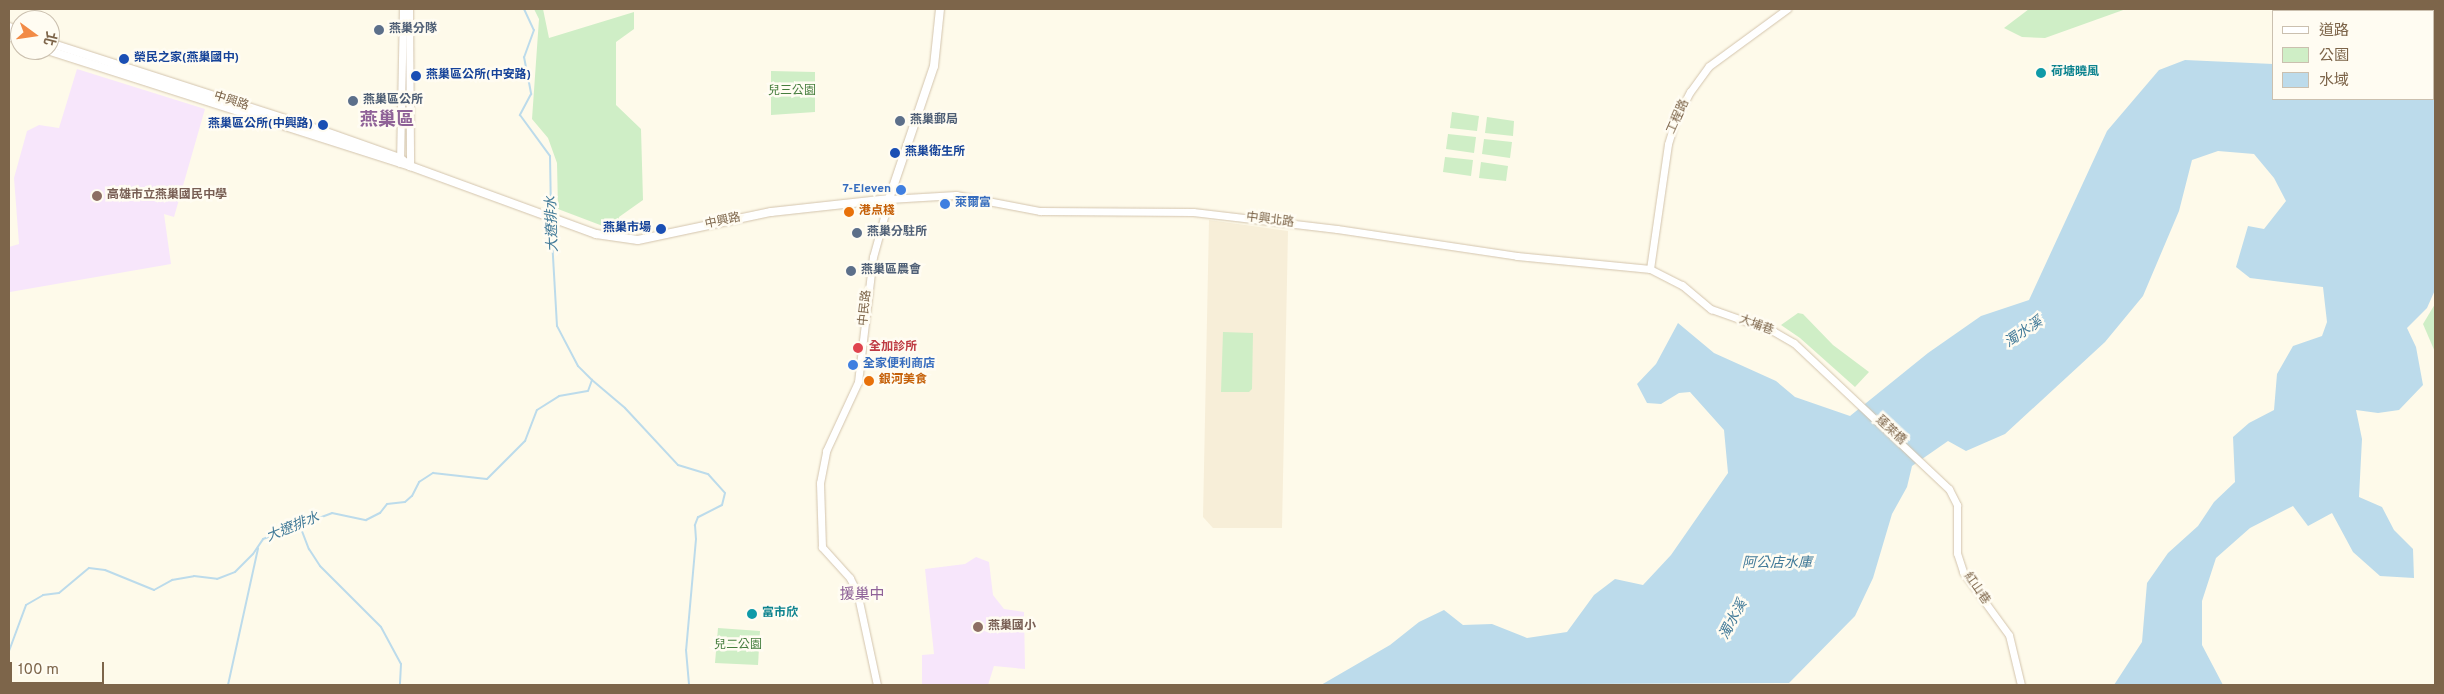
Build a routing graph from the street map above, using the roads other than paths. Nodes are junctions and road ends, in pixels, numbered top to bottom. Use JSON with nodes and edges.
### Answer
{"nodes":[{"id":1,"x":402,"y":9,"type":"edge"},
{"id":2,"x":409,"y":9,"type":"edge"},
{"id":3,"x":940,"y":9,"type":"edge"},
{"id":4,"x":1787,"y":9,"type":"edge"},
{"id":5,"x":60,"y":46,"type":"edge"},
{"id":6,"x":60,"y":54,"type":"edge"},
{"id":7,"x":400,"y":162,"type":"junction"},
{"id":8,"x":410,"y":166,"type":"junction"},
{"id":9,"x":888,"y":199,"type":"junction"},
{"id":10,"x":1650,"y":269,"type":"junction"},
{"id":11,"x":1853,"y":395,"type":"joint"},
{"id":12,"x":1928,"y":466,"type":"joint"},
{"id":13,"x":877,"y":685,"type":"edge"},
{"id":14,"x":2021,"y":685,"type":"edge"}],
"edges":[{"from":1,"to":7,"type":"street"},
{"from":2,"to":8,"type":"street"},
{"from":3,"to":9,"type":"main road","name":"中民路"},
{"from":4,"to":10,"type":"street","name":"工程路"},
{"from":5,"to":7,"type":"main road","name":"中興路"},
{"from":6,"to":7,"type":"main road","name":"中興路"},
{"from":7,"to":8,"type":"main road","name":"中興路"},
{"from":8,"to":9,"type":"main road","name":"中興路"},
{"from":9,"to":10,"type":"street","name":"中興北路"},
{"from":9,"to":13,"type":"street","name":"中民路"},
{"from":10,"to":11,"type":"street","name":"大埔巷"},
{"from":11,"to":12,"type":"street","name":"蓬萊橋"},
{"from":12,"to":14,"type":"street","name":"紅山巷"}]}
